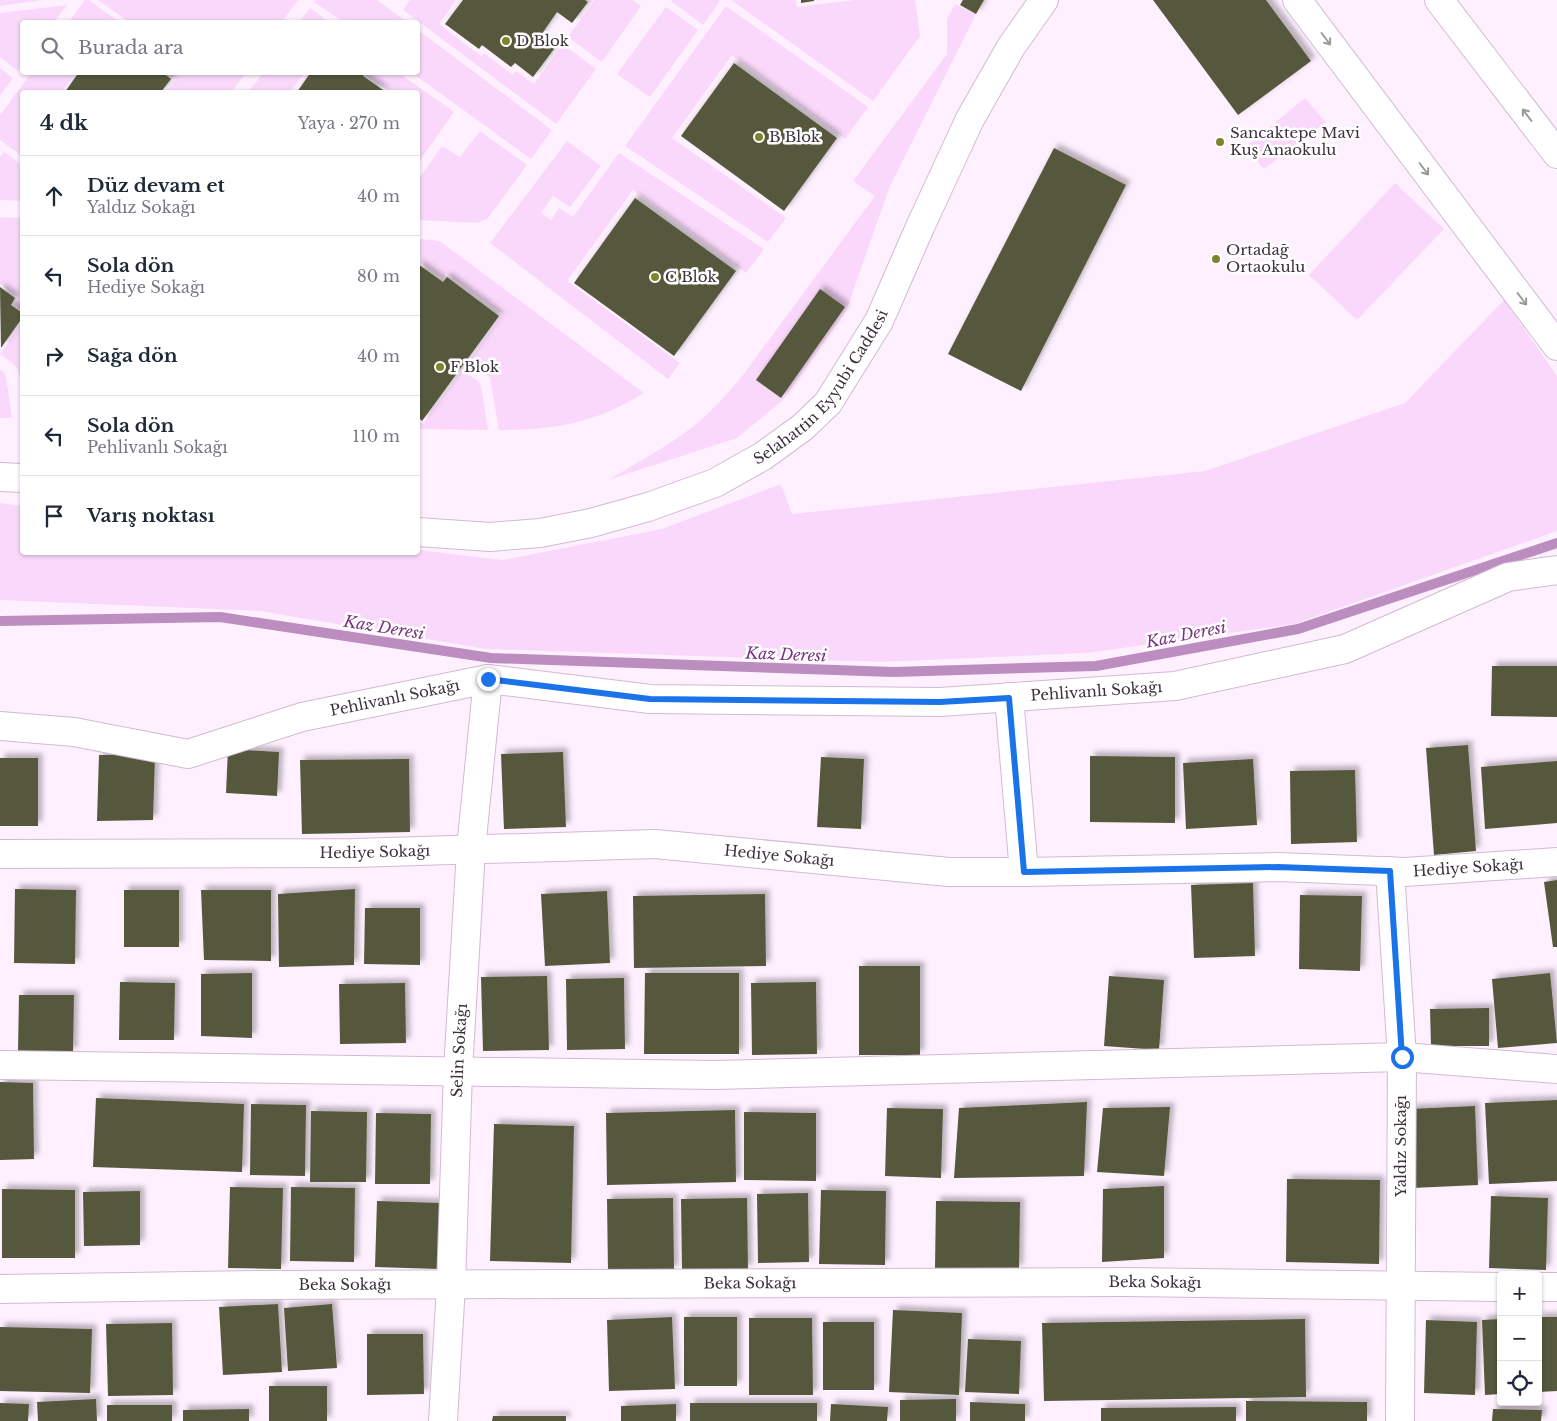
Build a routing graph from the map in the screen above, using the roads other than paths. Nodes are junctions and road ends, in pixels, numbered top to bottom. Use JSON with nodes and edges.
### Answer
{"nodes":[{"id":1,"x":1044,"y":0,"type":"edge"},
{"id":2,"x":1297,"y":0,"type":"edge"},
{"id":3,"x":1439,"y":0,"type":"edge"},
{"id":4,"x":1557,"y":154,"type":"edge"},
{"id":5,"x":1557,"y":346,"type":"edge"},
{"id":6,"x":0,"y":477,"type":"edge"},
{"id":7,"x":20,"y":478,"type":"edge"},
{"id":8,"x":420,"y":532,"type":"edge"},
{"id":9,"x":1557,"y":570,"type":"edge"},
{"id":10,"x":488,"y":679,"type":"junction"},
{"id":11,"x":1009,"y":698,"type":"junction"},
{"id":12,"x":0,"y":726,"type":"edge"},
{"id":13,"x":471,"y":849,"type":"junction"},
{"id":14,"x":0,"y":854,"type":"edge"},
{"id":15,"x":1557,"y":862,"type":"edge"},
{"id":16,"x":1390,"y":871,"type":"junction"},
{"id":17,"x":1024,"y":872,"type":"junction"},
{"id":18,"x":1402,"y":1057,"type":"junction"},
{"id":19,"x":0,"y":1065,"type":"edge"},
{"id":20,"x":1557,"y":1070,"type":"edge"},
{"id":21,"x":458,"y":1072,"type":"junction"},
{"id":22,"x":451,"y":1285,"type":"junction"},
{"id":23,"x":1401,"y":1286,"type":"junction"},
{"id":24,"x":1497,"y":1287,"type":"edge"},
{"id":25,"x":1542,"y":1287,"type":"edge"},
{"id":26,"x":1557,"y":1287,"type":"edge"},
{"id":27,"x":0,"y":1289,"type":"edge"},
{"id":28,"x":443,"y":1421,"type":"edge"},
{"id":29,"x":1400,"y":1421,"type":"edge"}],
"edges":[{"from":1,"to":8,"type":"street","name":"Selahattin Eyyubi Caddesi"},
{"from":2,"to":5,"type":"street","one_way":true},
{"from":4,"to":3,"type":"street","one_way":true},
{"from":6,"to":7,"type":"street"},
{"from":9,"to":11,"type":"street","name":"Pehlivanlı Sokağı"},
{"from":10,"to":11,"type":"street","name":"Pehlivanlı Sokağı"},
{"from":10,"to":12,"type":"street","name":"Pehlivanlı Sokağı"},
{"from":10,"to":13,"type":"street","name":"Selin Sokağı"},
{"from":11,"to":17,"type":"street"},
{"from":13,"to":14,"type":"street","name":"Hediye Sokağı"},
{"from":13,"to":17,"type":"street","name":"Hediye Sokağı"},
{"from":13,"to":21,"type":"street","name":"Selin Sokağı"},
{"from":15,"to":16,"type":"street","name":"Hediye Sokağı"},
{"from":16,"to":17,"type":"street","name":"Hediye Sokağı"},
{"from":16,"to":18,"type":"street","name":"Yaldız Sokağı"},
{"from":18,"to":20,"type":"street"},
{"from":18,"to":21,"type":"street"},
{"from":18,"to":23,"type":"street","name":"Yaldız Sokağı"},
{"from":19,"to":21,"type":"street"},
{"from":21,"to":22,"type":"street","name":"Selin Sokağı"},
{"from":22,"to":23,"type":"street","name":"Beka Sokağı"},
{"from":22,"to":27,"type":"street","name":"Beka Sokağı"},
{"from":22,"to":28,"type":"street","name":"Selin Sokağı"},
{"from":23,"to":24,"type":"street","name":"Beka Sokağı"},
{"from":23,"to":29,"type":"street","name":"Yaldız Sokağı"},
{"from":25,"to":26,"type":"street"}]}
